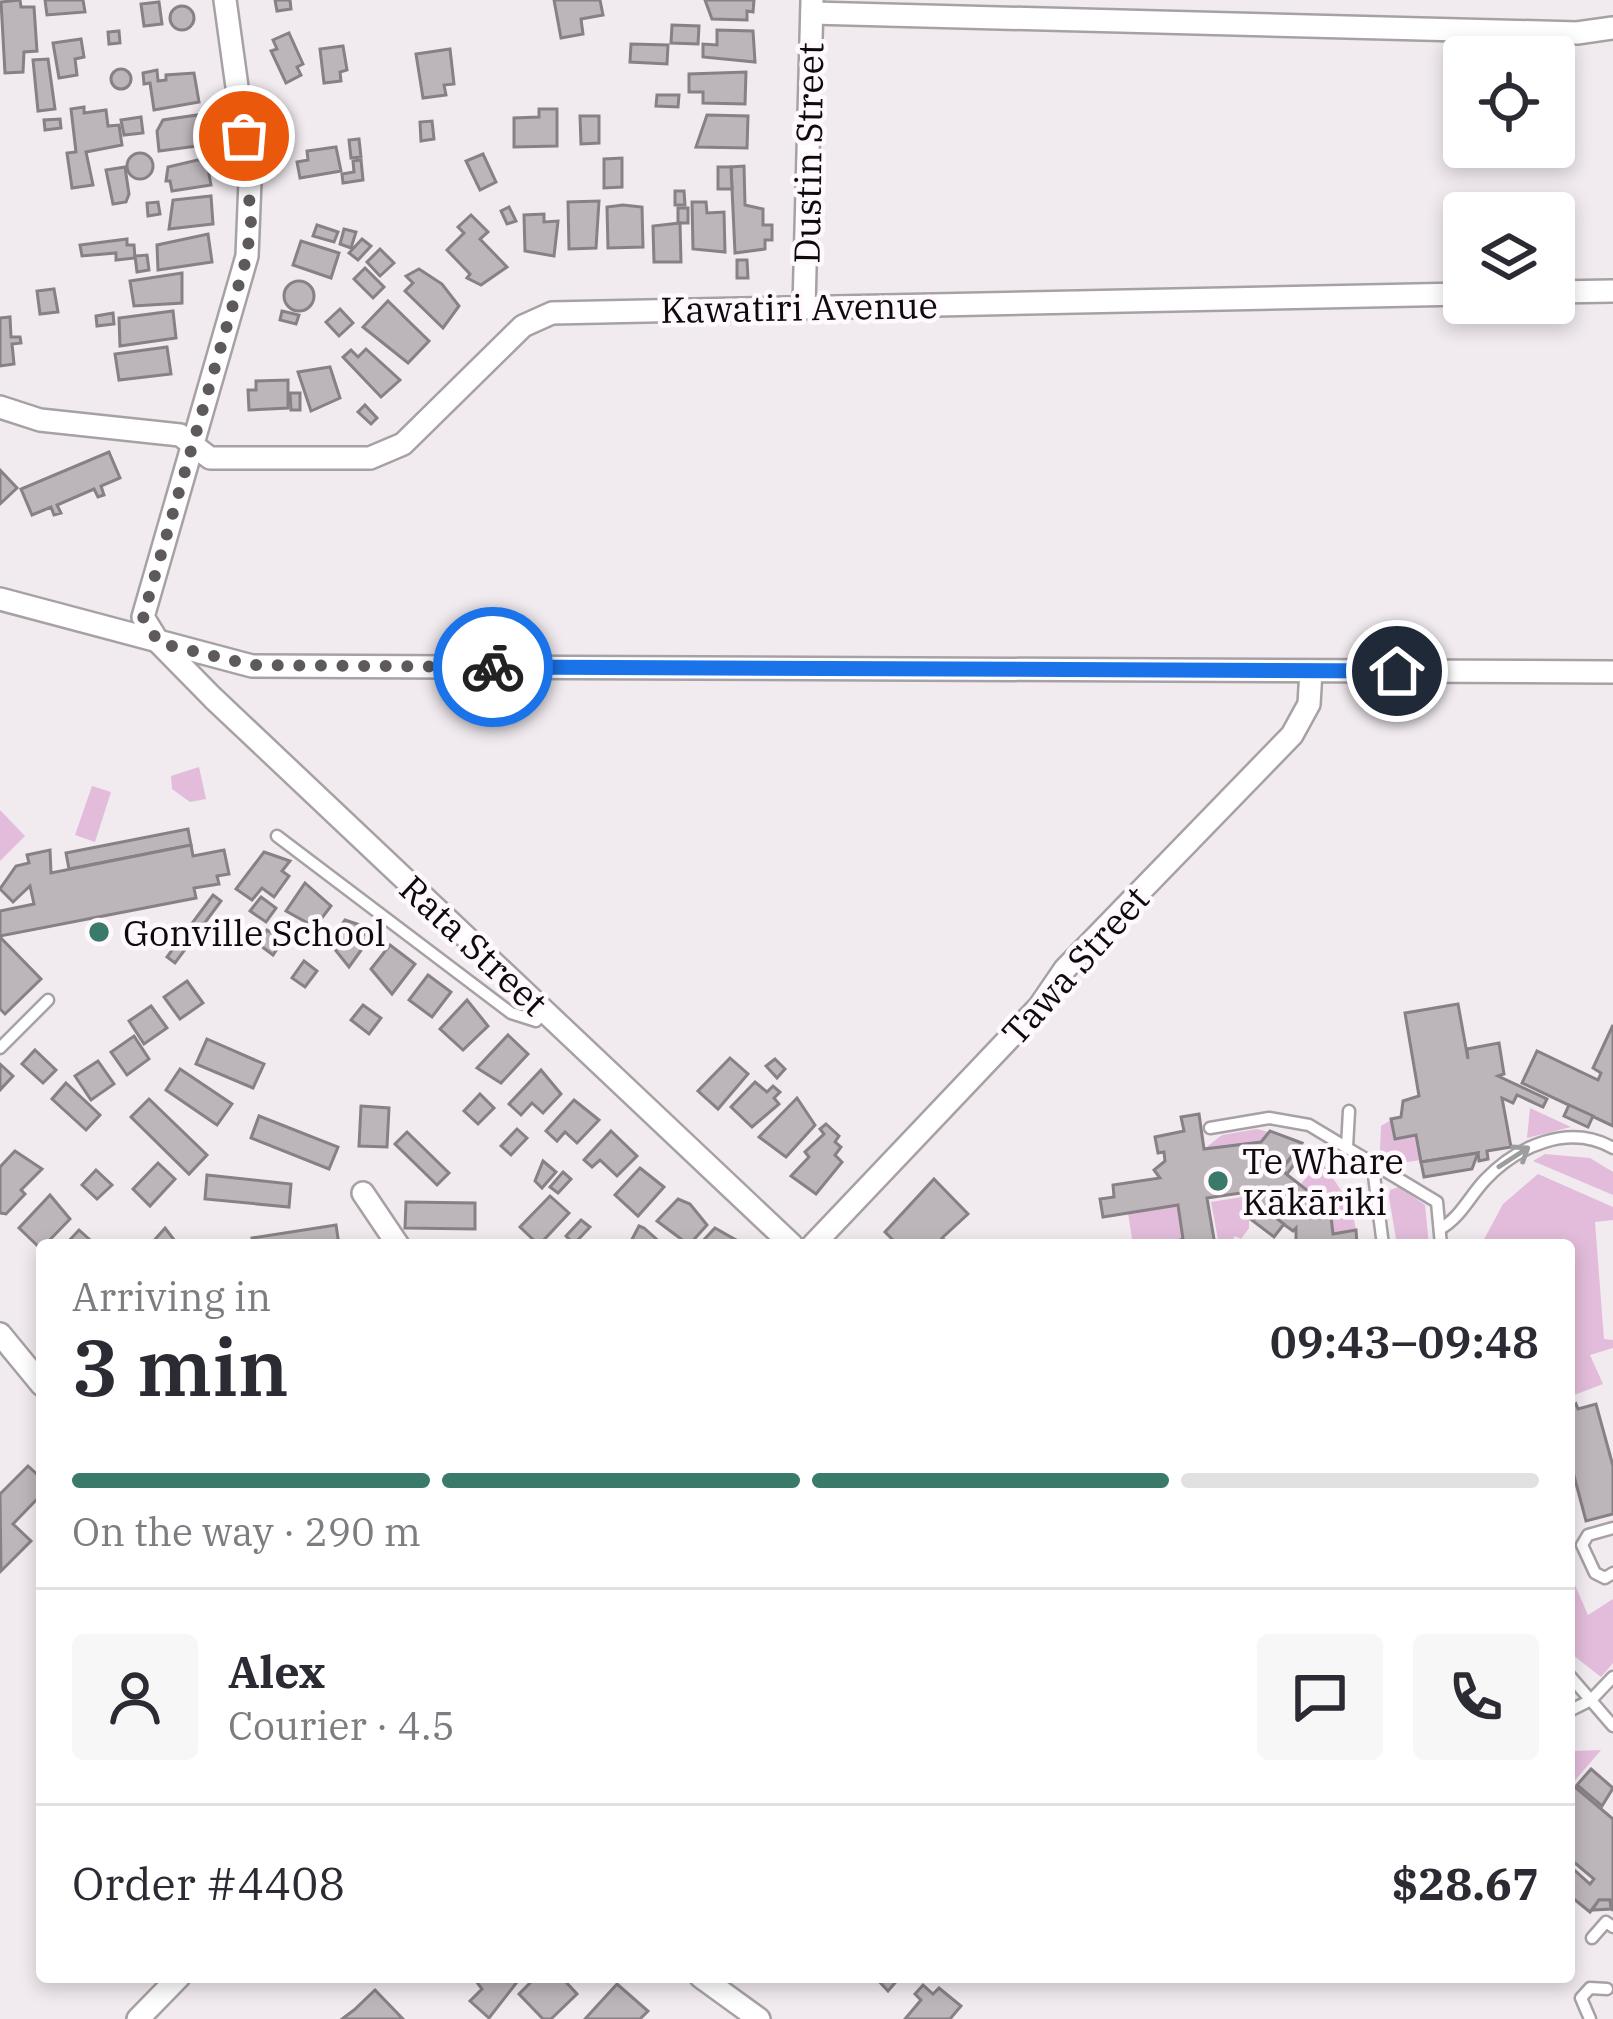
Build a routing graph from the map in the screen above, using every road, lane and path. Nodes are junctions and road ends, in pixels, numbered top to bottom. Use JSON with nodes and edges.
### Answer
{"nodes":[{"id":1,"x":225,"y":0,"type":"edge"},
{"id":2,"x":812,"y":7,"type":"edge"},
{"id":3,"x":1613,"y":28,"type":"edge"},
{"id":4,"x":1613,"y":291,"type":"edge"},
{"id":5,"x":1575,"y":292,"type":"edge"},
{"id":6,"x":1443,"y":294,"type":"edge"},
{"id":7,"x":804,"y":307,"type":"junction"},
{"id":8,"x":0,"y":407,"type":"edge"},
{"id":9,"x":194,"y":445,"type":"junction"},
{"id":10,"x":0,"y":599,"type":"edge"},
{"id":11,"x":159,"y":643,"type":"junction"},
{"id":12,"x":1311,"y":671,"type":"junction"},
{"id":13,"x":1613,"y":672,"type":"edge"},
{"id":14,"x":277,"y":836,"type":"dead end"},
{"id":15,"x":48,"y":1000,"type":"dead end"},
{"id":16,"x":545,"y":1012,"type":"junction"},
{"id":17,"x":0,"y":1048,"type":"edge"},
{"id":18,"x":1349,"y":1111,"type":"dead end"},
{"id":19,"x":1210,"y":1127,"type":"dead end"},
{"id":20,"x":1347,"y":1147,"type":"junction"},
{"id":21,"x":1613,"y":1148,"type":"edge"},
{"id":22,"x":1372,"y":1160,"type":"junction"},
{"id":23,"x":363,"y":1192,"type":"dead end"},
{"id":24,"x":1440,"y":1229,"type":"junction"},
{"id":25,"x":394,"y":1239,"type":"edge"},
{"id":26,"x":786,"y":1239,"type":"edge"},
{"id":27,"x":819,"y":1239,"type":"edge"},
{"id":28,"x":1382,"y":1239,"type":"edge"},
{"id":29,"x":1441,"y":1239,"type":"edge"},
{"id":30,"x":0,"y":1334,"type":"edge"},
{"id":31,"x":36,"y":1377,"type":"edge"},
{"id":32,"x":1613,"y":1528,"type":"edge"},
{"id":33,"x":1613,"y":1574,"type":"edge"},
{"id":34,"x":1613,"y":1677,"type":"edge"},
{"id":35,"x":1575,"y":1682,"type":"edge"},
{"id":36,"x":1591,"y":1700,"type":"junction"},
{"id":37,"x":1575,"y":1708,"type":"edge"},
{"id":38,"x":1613,"y":1726,"type":"edge"},
{"id":39,"x":1613,"y":1927,"type":"edge"},
{"id":40,"x":1592,"y":1938,"type":"dead end"},
{"id":41,"x":172,"y":1983,"type":"edge"},
{"id":42,"x":709,"y":1983,"type":"edge"},
{"id":43,"x":1606,"y":1989,"type":"dead end"},
{"id":44,"x":138,"y":2019,"type":"edge"},
{"id":45,"x":759,"y":2019,"type":"edge"},
{"id":46,"x":1590,"y":2019,"type":"edge"}],
"edges":[{"from":1,"to":9,"type":"street"},
{"from":2,"to":3,"type":"street"},
{"from":2,"to":7,"type":"street","name":"Dustin Street"},
{"from":4,"to":5,"type":"street"},
{"from":6,"to":7,"type":"street","name":"Kawatiri Avenue"},
{"from":7,"to":9,"type":"street","name":"Kawatiri Avenue"},
{"from":8,"to":9,"type":"street","name":"Kawatiri Avenue"},
{"from":9,"to":11,"type":"street"},
{"from":10,"to":11,"type":"street"},
{"from":11,"to":12,"type":"street"},
{"from":11,"to":16,"type":"street","name":"Rata Street"},
{"from":12,"to":13,"type":"street"},
{"from":12,"to":27,"type":"street","name":"Tawa Street"},
{"from":14,"to":16,"type":"lane"},
{"from":15,"to":17,"type":"lane"},
{"from":16,"to":26,"type":"street","name":"Rata Street"},
{"from":18,"to":20,"type":"lane"},
{"from":19,"to":20,"type":"lane"},
{"from":20,"to":22,"type":"lane"},
{"from":24,"to":21,"type":"lane","one_way":true},
{"from":22,"to":24,"type":"lane"},
{"from":22,"to":28,"type":"lane"},
{"from":23,"to":25,"type":"street"},
{"from":24,"to":29,"type":"lane"},
{"from":30,"to":31,"type":"street"},
{"from":32,"to":33,"type":"lane"},
{"from":34,"to":36,"type":"lane"},
{"from":35,"to":36,"type":"lane"},
{"from":36,"to":37,"type":"lane"},
{"from":36,"to":38,"type":"lane"},
{"from":39,"to":40,"type":"lane"},
{"from":41,"to":44,"type":"street"},
{"from":42,"to":45,"type":"street"},
{"from":43,"to":46,"type":"lane"}]}
